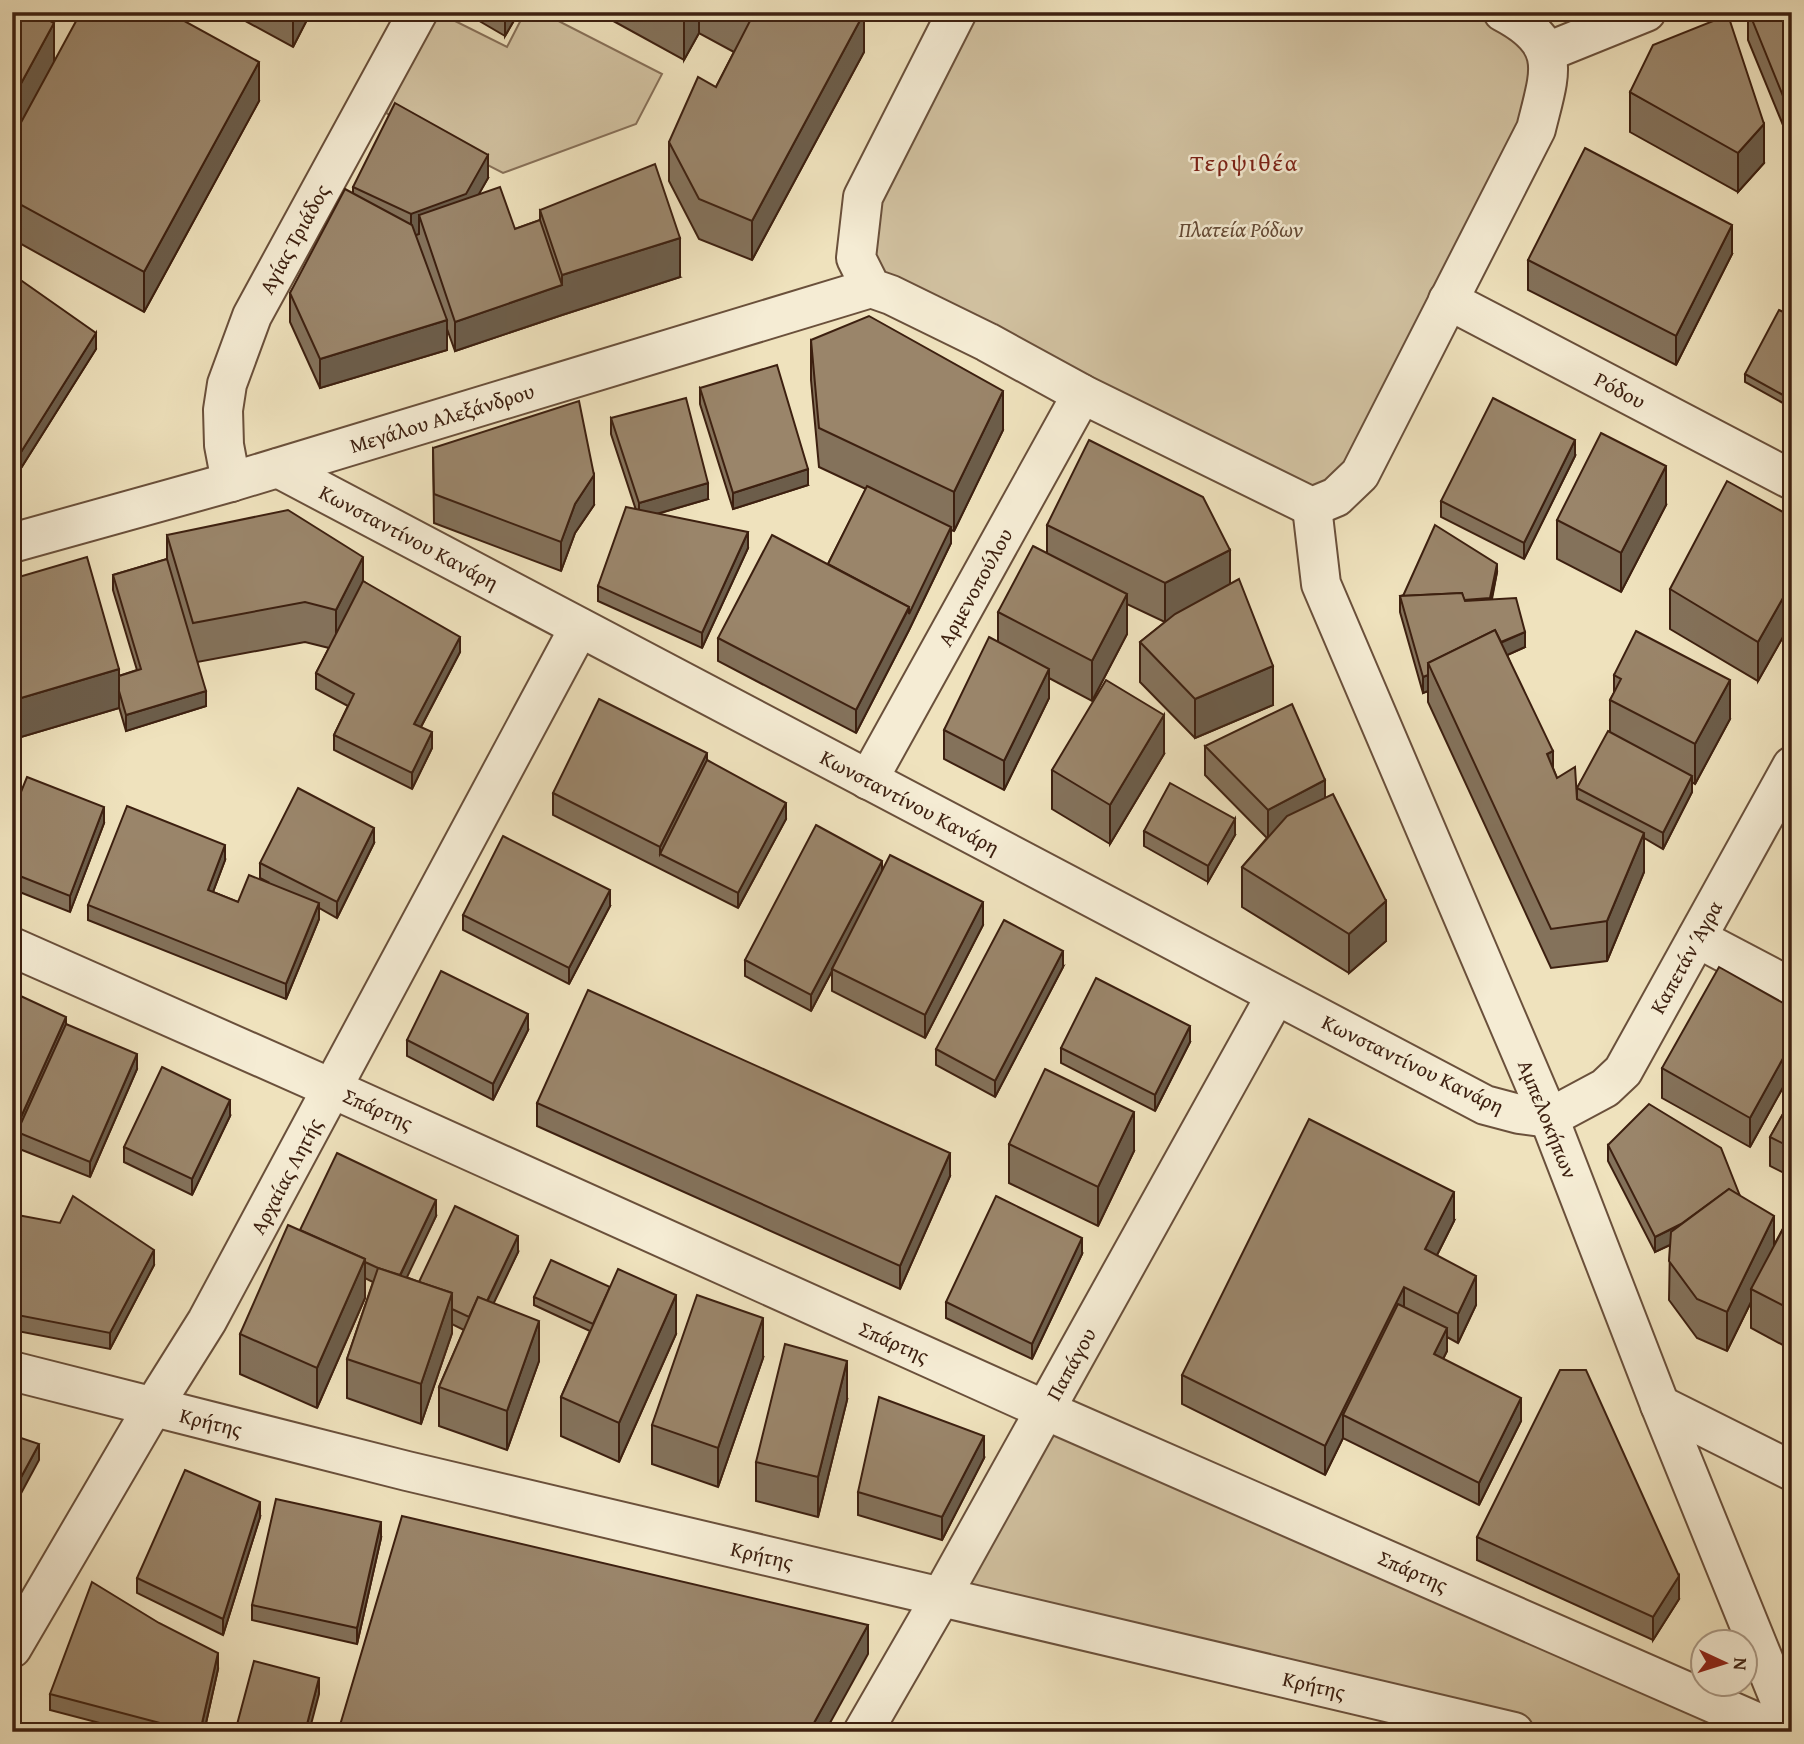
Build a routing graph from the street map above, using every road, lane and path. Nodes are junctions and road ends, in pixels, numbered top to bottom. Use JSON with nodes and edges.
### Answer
{"nodes":[{"id":1,"x":418,"y":12,"type":"edge"},
{"id":2,"x":1503,"y":12,"type":"edge"},
{"id":3,"x":1646,"y":12,"type":"edge"},
{"id":4,"x":949,"y":15,"type":"edge"},
{"id":5,"x":1547,"y":52,"type":"junction"},
{"id":6,"x":871,"y":288,"type":"junction"},
{"id":7,"x":1448,"y":300,"type":"junction"},
{"id":8,"x":1082,"y":394,"type":"junction"},
{"id":9,"x":278,"y":468,"type":"junction"},
{"id":10,"x":1792,"y":480,"type":"edge"},
{"id":11,"x":231,"y":482,"type":"junction"},
{"id":12,"x":1312,"y":507,"type":"junction"},
{"id":13,"x":12,"y":543,"type":"edge"},
{"id":14,"x":579,"y":628,"type":"junction"},
{"id":15,"x":1792,"y":766,"type":"edge"},
{"id":16,"x":868,"y":780,"type":"junction"},
{"id":17,"x":1697,"y":938,"type":"junction"},
{"id":18,"x":12,"y":947,"type":"edge"},
{"id":19,"x":1792,"y":988,"type":"edge"},
{"id":20,"x":1276,"y":995,"type":"junction"},
{"id":21,"x":333,"y":1089,"type":"junction"},
{"id":22,"x":1549,"y":1118,"type":"junction"},
{"id":23,"x":12,"y":1371,"type":"edge"},
{"id":24,"x":1660,"y":1405,"type":"junction"},
{"id":25,"x":153,"y":1407,"type":"junction"},
{"id":26,"x":1045,"y":1410,"type":"junction"},
{"id":27,"x":1792,"y":1471,"type":"edge"},
{"id":28,"x":941,"y":1597,"type":"junction"},
{"id":29,"x":12,"y":1648,"type":"edge"},
{"id":30,"x":1792,"y":1730,"type":"edge"},
{"id":31,"x":863,"y":1732,"type":"edge"},
{"id":32,"x":1514,"y":1732,"type":"edge"},
{"id":33,"x":1779,"y":1732,"type":"edge"}],
"edges":[{"from":1,"to":11,"type":"street","name":"Αγίας Τριάδος"},
{"from":2,"to":5,"type":"street"},
{"from":3,"to":5,"type":"street"},
{"from":4,"to":6,"type":"street"},
{"from":5,"to":7,"type":"street"},
{"from":6,"to":8,"type":"street"},
{"from":6,"to":9,"type":"street","name":"Μεγάλου Αλεξάνδρου"},
{"from":7,"to":10,"type":"street","name":"Ρόδου"},
{"from":7,"to":12,"type":"street"},
{"from":8,"to":12,"type":"street"},
{"from":8,"to":16,"type":"street","name":"Αρμενοπούλου"},
{"from":9,"to":11,"type":"street","name":"Μεγάλου Αλεξάνδρου"},
{"from":9,"to":14,"type":"street","name":"Κωνσταντίνου Κανάρη"},
{"from":11,"to":13,"type":"street","name":"Μεγάλου Αλεξάνδρου"},
{"from":12,"to":22,"type":"street","name":"Αμπελοκήπων"},
{"from":14,"to":16,"type":"street","name":"Κωνσταντίνου Κανάρη"},
{"from":14,"to":21,"type":"street","name":"Αρχαίας Λητής"},
{"from":15,"to":17,"type":"street","name":"Καπετάν Άγρα"},
{"from":16,"to":20,"type":"street","name":"Κωνσταντίνου Κανάρη"},
{"from":17,"to":19,"type":"street"},
{"from":17,"to":22,"type":"street","name":"Καπετάν Άγρα"},
{"from":18,"to":21,"type":"street","name":"Σπάρτης"},
{"from":20,"to":22,"type":"street","name":"Κωνσταντίνου Κανάρη"},
{"from":20,"to":26,"type":"street","name":"Παπάγου"},
{"from":21,"to":25,"type":"street","name":"Αρχαίας Λητής"},
{"from":21,"to":26,"type":"street","name":"Σπάρτης"},
{"from":22,"to":24,"type":"street","name":"Αμπελοκήπων"},
{"from":23,"to":25,"type":"street","name":"Κρήτης"},
{"from":24,"to":27,"type":"street"},
{"from":24,"to":30,"type":"street","name":"Αμπελοκήπων"},
{"from":25,"to":28,"type":"street","name":"Κρήτης"},
{"from":25,"to":29,"type":"street","name":"Αρχαίας Λητής"},
{"from":26,"to":28,"type":"street","name":"Παπάγου"},
{"from":26,"to":33,"type":"street","name":"Σπάρτης"},
{"from":28,"to":31,"type":"street","name":"Παπάγου"},
{"from":28,"to":32,"type":"street","name":"Κρήτης"}]}
